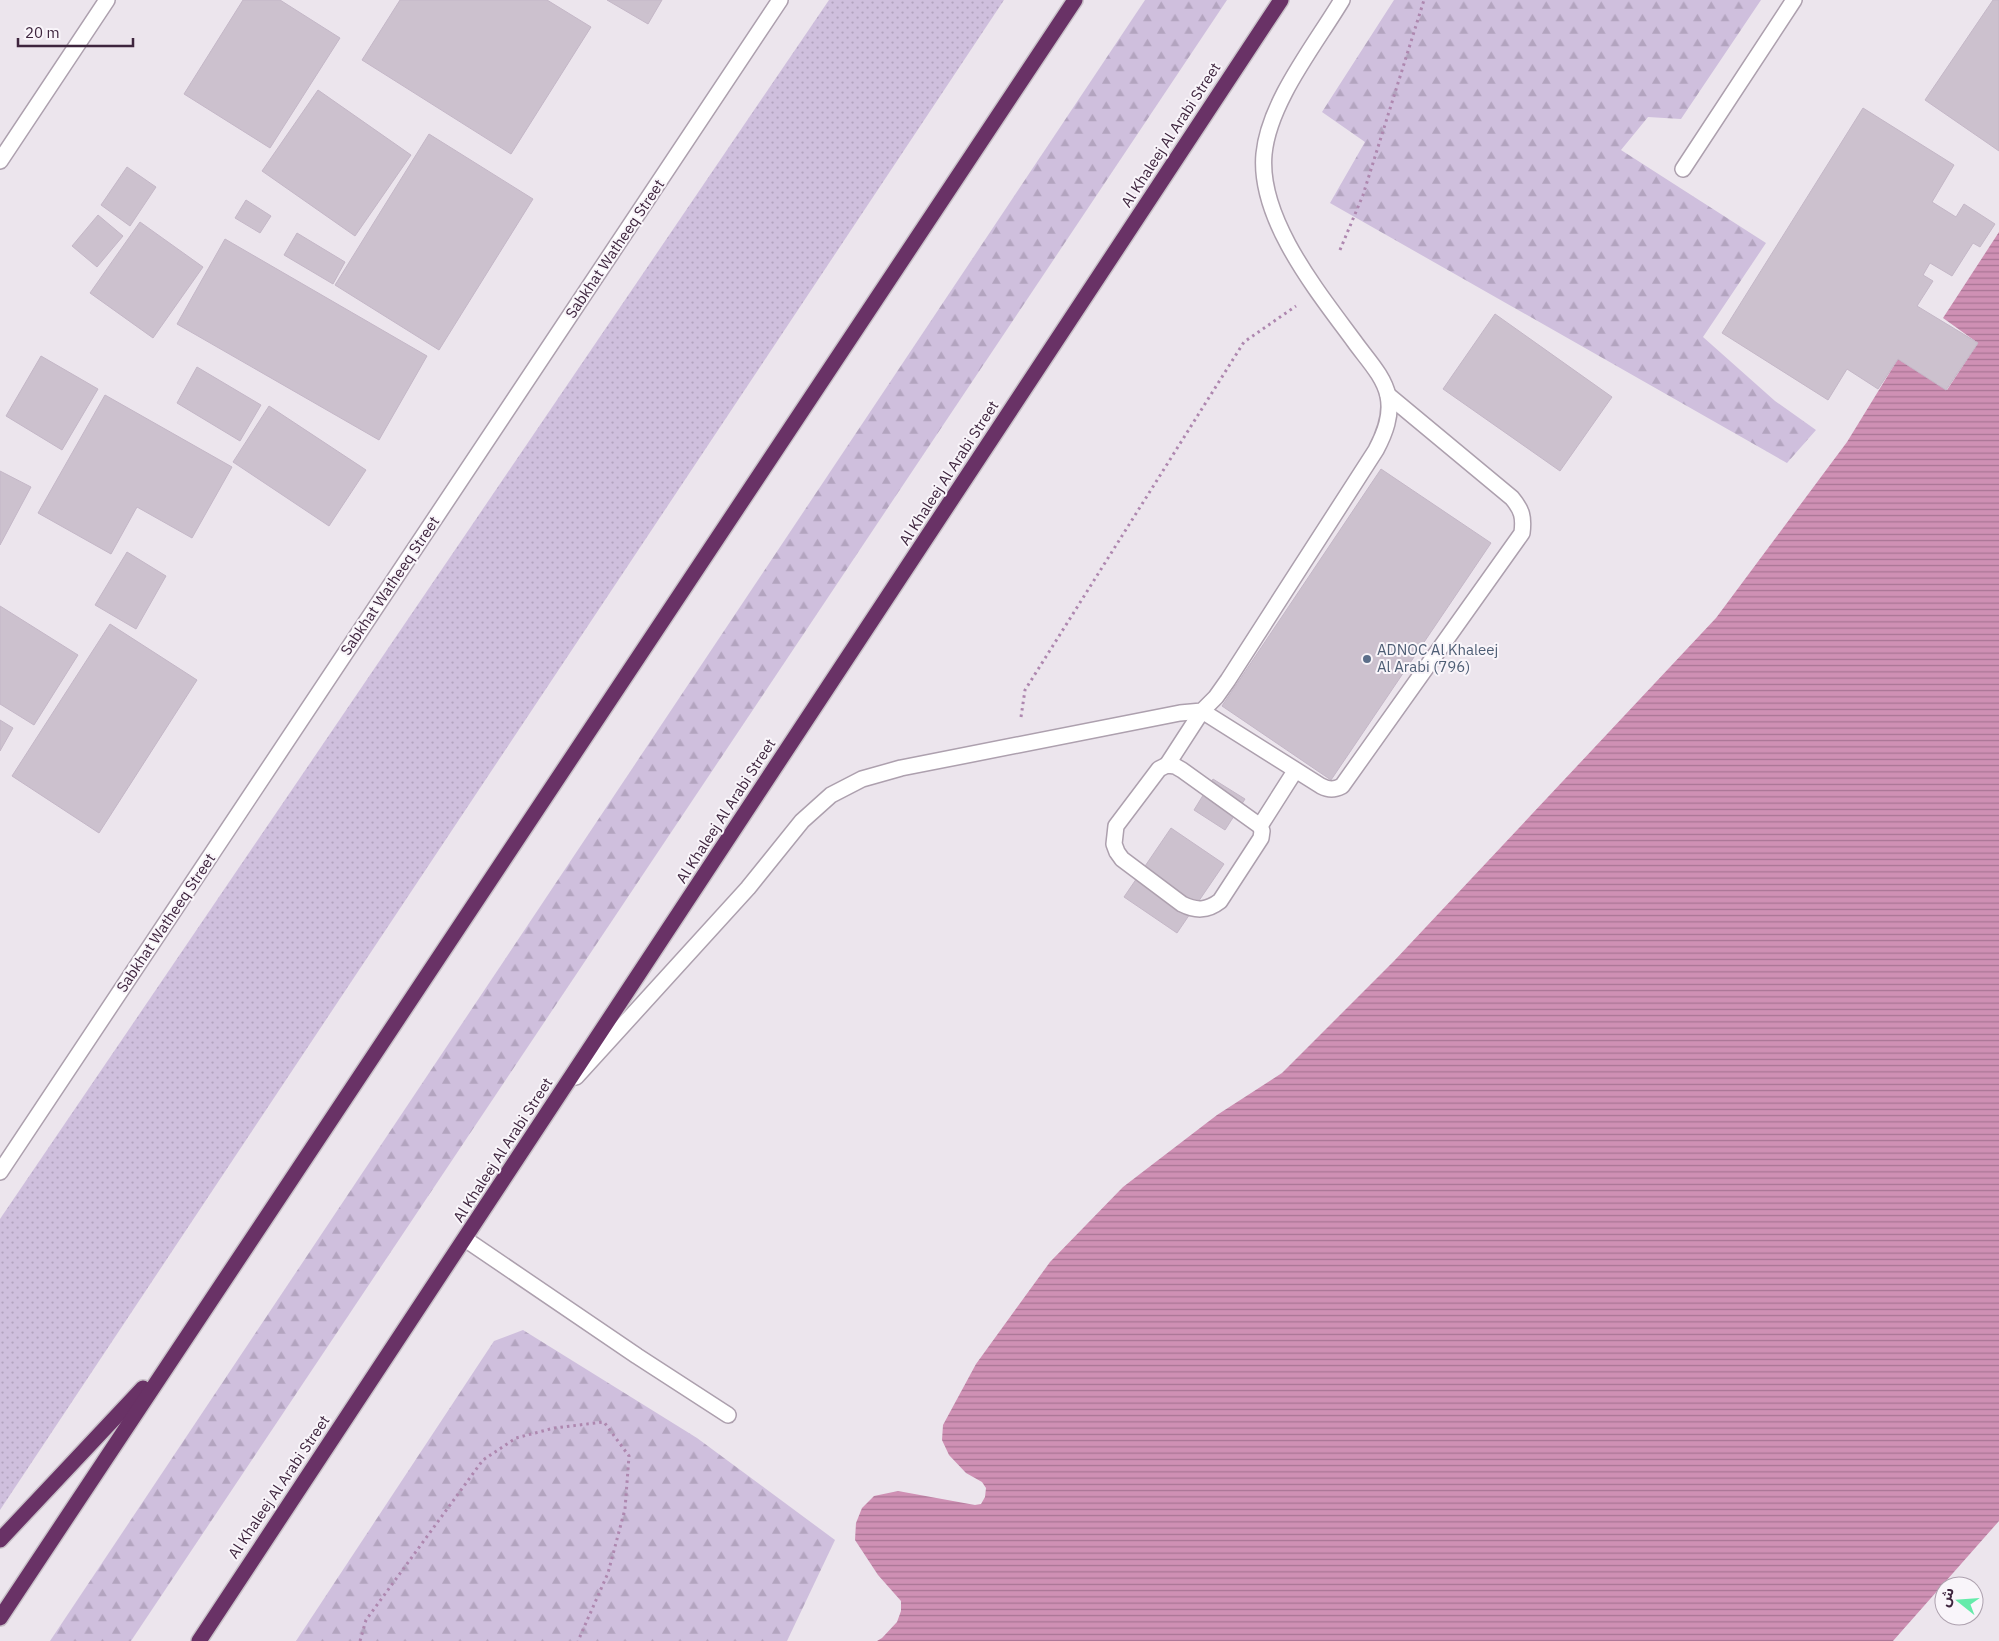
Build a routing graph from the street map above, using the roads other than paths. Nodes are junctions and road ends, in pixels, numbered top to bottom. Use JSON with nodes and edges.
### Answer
{"nodes":[{"id":1,"x":107,"y":0,"type":"edge"},
{"id":2,"x":780,"y":0,"type":"edge"},
{"id":3,"x":1075,"y":0,"type":"edge"},
{"id":4,"x":1281,"y":0,"type":"edge"},
{"id":5,"x":1342,"y":0,"type":"edge"},
{"id":6,"x":1794,"y":0,"type":"edge"},
{"id":7,"x":0,"y":161,"type":"edge"},
{"id":8,"x":1683,"y":169,"type":"dead end"},
{"id":9,"x":1388,"y":396,"type":"junction"},
{"id":10,"x":1202,"y":710,"type":"junction"},
{"id":11,"x":1166,"y":765,"type":"junction"},
{"id":12,"x":1295,"y":771,"type":"junction"},
{"id":13,"x":1260,"y":826,"type":"junction"},
{"id":14,"x":562,"y":1093,"type":"junction"},
{"id":15,"x":0,"y":1172,"type":"edge"},
{"id":16,"x":465,"y":1239,"type":"junction"},
{"id":17,"x":171,"y":1358,"type":"junction"},
{"id":18,"x":728,"y":1416,"type":"dead end"},
{"id":19,"x":0,"y":1540,"type":"edge"},
{"id":20,"x":0,"y":1618,"type":"edge"},
{"id":21,"x":200,"y":1640,"type":"edge"}],
"edges":[{"from":1,"to":7,"type":"street"},
{"from":2,"to":15,"type":"street","name":"Sabkhat Watheeq Street"},
{"from":3,"to":17,"type":"highway"},
{"from":4,"to":14,"type":"highway","name":"Al Khaleej Al Arabi Street"},
{"from":5,"to":9,"type":"street"},
{"from":6,"to":8,"type":"street"},
{"from":9,"to":10,"type":"street"},
{"from":9,"to":12,"type":"street"},
{"from":10,"to":11,"type":"street"},
{"from":10,"to":12,"type":"street"},
{"from":10,"to":14,"type":"street"},
{"from":11,"to":13,"type":"street"},
{"from":11,"to":13,"type":"street"},
{"from":12,"to":13,"type":"street"},
{"from":14,"to":16,"type":"highway","name":"Al Khaleej Al Arabi Street"},
{"from":16,"to":18,"type":"street"},
{"from":16,"to":21,"type":"highway","name":"Al Khaleej Al Arabi Street"},
{"from":17,"to":19,"type":"highway"},
{"from":17,"to":20,"type":"highway"}]}
